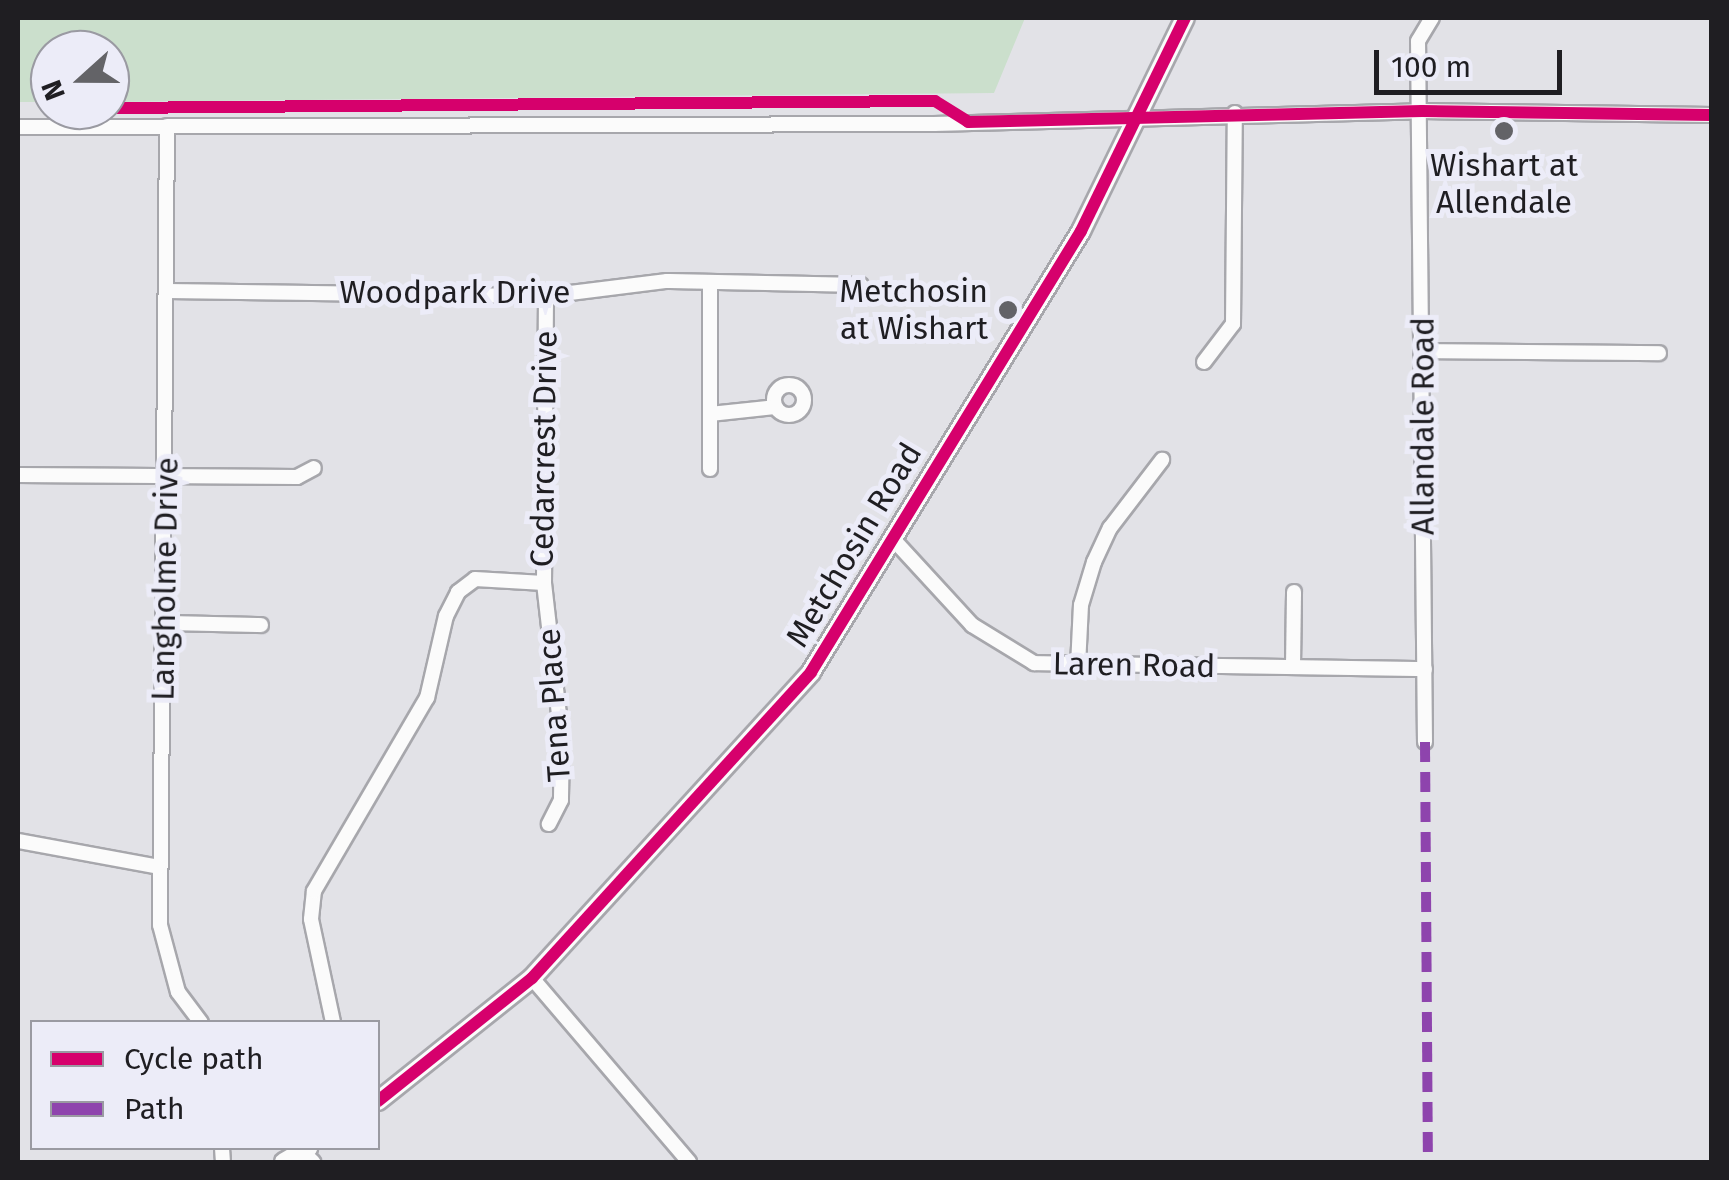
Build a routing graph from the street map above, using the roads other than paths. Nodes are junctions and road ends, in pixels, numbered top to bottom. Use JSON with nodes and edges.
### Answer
{"nodes":[{"id":1,"x":1185,"y":18,"type":"edge"},
{"id":2,"x":1432,"y":18,"type":"edge"},
{"id":3,"x":1422,"y":111,"type":"junction"},
{"id":4,"x":1236,"y":113,"type":"junction"},
{"id":5,"x":1138,"y":114,"type":"junction"},
{"id":6,"x":1712,"y":114,"type":"edge"},
{"id":7,"x":167,"y":126,"type":"junction"},
{"id":8,"x":18,"y":127,"type":"edge"},
{"id":9,"x":710,"y":282,"type":"junction"},
{"id":10,"x":861,"y":285,"type":"dead end"},
{"id":11,"x":168,"y":291,"type":"junction"},
{"id":12,"x":546,"y":296,"type":"junction"},
{"id":13,"x":1422,"y":351,"type":"junction"},
{"id":14,"x":1659,"y":353,"type":"dead end"},
{"id":15,"x":1204,"y":362,"type":"dead end"},
{"id":16,"x":774,"y":407,"type":"dead end"},
{"id":17,"x":710,"y":414,"type":"junction"},
{"id":18,"x":1162,"y":460,"type":"dead end"},
{"id":19,"x":314,"y":468,"type":"dead end"},
{"id":20,"x":710,"y":469,"type":"dead end"},
{"id":21,"x":18,"y":475,"type":"edge"},
{"id":22,"x":166,"y":476,"type":"junction"},
{"id":23,"x":893,"y":539,"type":"junction"},
{"id":24,"x":544,"y":583,"type":"junction"},
{"id":25,"x":1294,"y":592,"type":"dead end"},
{"id":26,"x":165,"y":623,"type":"junction"},
{"id":27,"x":261,"y":625,"type":"dead end"},
{"id":28,"x":1078,"y":666,"type":"junction"},
{"id":29,"x":1293,"y":666,"type":"junction"},
{"id":30,"x":1425,"y":669,"type":"junction"},
{"id":31,"x":1425,"y":742,"type":"dead end"},
{"id":32,"x":549,"y":824,"type":"dead end"},
{"id":33,"x":18,"y":841,"type":"edge"},
{"id":34,"x":159,"y":867,"type":"junction"},
{"id":35,"x":532,"y":978,"type":"junction"},
{"id":36,"x":200,"y":1020,"type":"edge"},
{"id":37,"x":333,"y":1020,"type":"edge"},
{"id":38,"x":380,"y":1100,"type":"edge"},
{"id":39,"x":307,"y":1154,"type":"edge"},
{"id":40,"x":284,"y":1162,"type":"edge"},
{"id":41,"x":689,"y":1162,"type":"edge"}],
"edges":[{"from":1,"to":5,"type":"main road","name":"Metchosin Road"},
{"from":2,"to":3,"type":"street","name":"Allandale Road"},
{"from":3,"to":4,"type":"street"},
{"from":3,"to":6,"type":"street"},
{"from":3,"to":13,"type":"street","name":"Allandale Road"},
{"from":4,"to":5,"type":"street"},
{"from":4,"to":15,"type":"street"},
{"from":5,"to":7,"type":"street"},
{"from":5,"to":23,"type":"main road","name":"Metchosin Road"},
{"from":7,"to":8,"type":"street"},
{"from":7,"to":11,"type":"street","name":"Langholme Drive"},
{"from":9,"to":10,"type":"street","name":"Woodpark Drive"},
{"from":9,"to":12,"type":"street","name":"Woodpark Drive"},
{"from":9,"to":17,"type":"street"},
{"from":11,"to":12,"type":"street","name":"Woodpark Drive"},
{"from":11,"to":22,"type":"street","name":"Langholme Drive"},
{"from":12,"to":24,"type":"street","name":"Cedarcrest Drive"},
{"from":13,"to":14,"type":"street"},
{"from":13,"to":30,"type":"street","name":"Allandale Road"},
{"from":16,"to":17,"type":"street"},
{"from":17,"to":20,"type":"street"},
{"from":18,"to":28,"type":"street"},
{"from":19,"to":22,"type":"street"},
{"from":21,"to":22,"type":"street"},
{"from":22,"to":26,"type":"street","name":"Langholme Drive"},
{"from":23,"to":28,"type":"street","name":"Laren Road"},
{"from":23,"to":35,"type":"main road","name":"Metchosin Road"},
{"from":24,"to":32,"type":"street","name":"Tena Place"},
{"from":24,"to":37,"type":"street","name":"Cedarcrest Drive"},
{"from":25,"to":29,"type":"street"},
{"from":26,"to":27,"type":"street"},
{"from":26,"to":34,"type":"street","name":"Langholme Drive"},
{"from":28,"to":29,"type":"street","name":"Laren Road"},
{"from":29,"to":30,"type":"street","name":"Laren Road"},
{"from":30,"to":31,"type":"street","name":"Allandale Road"},
{"from":33,"to":34,"type":"street"},
{"from":34,"to":36,"type":"street","name":"Langholme Drive"},
{"from":35,"to":38,"type":"main road","name":"Metchosin Road"},
{"from":35,"to":41,"type":"street"},
{"from":39,"to":40,"type":"main road"}]}
